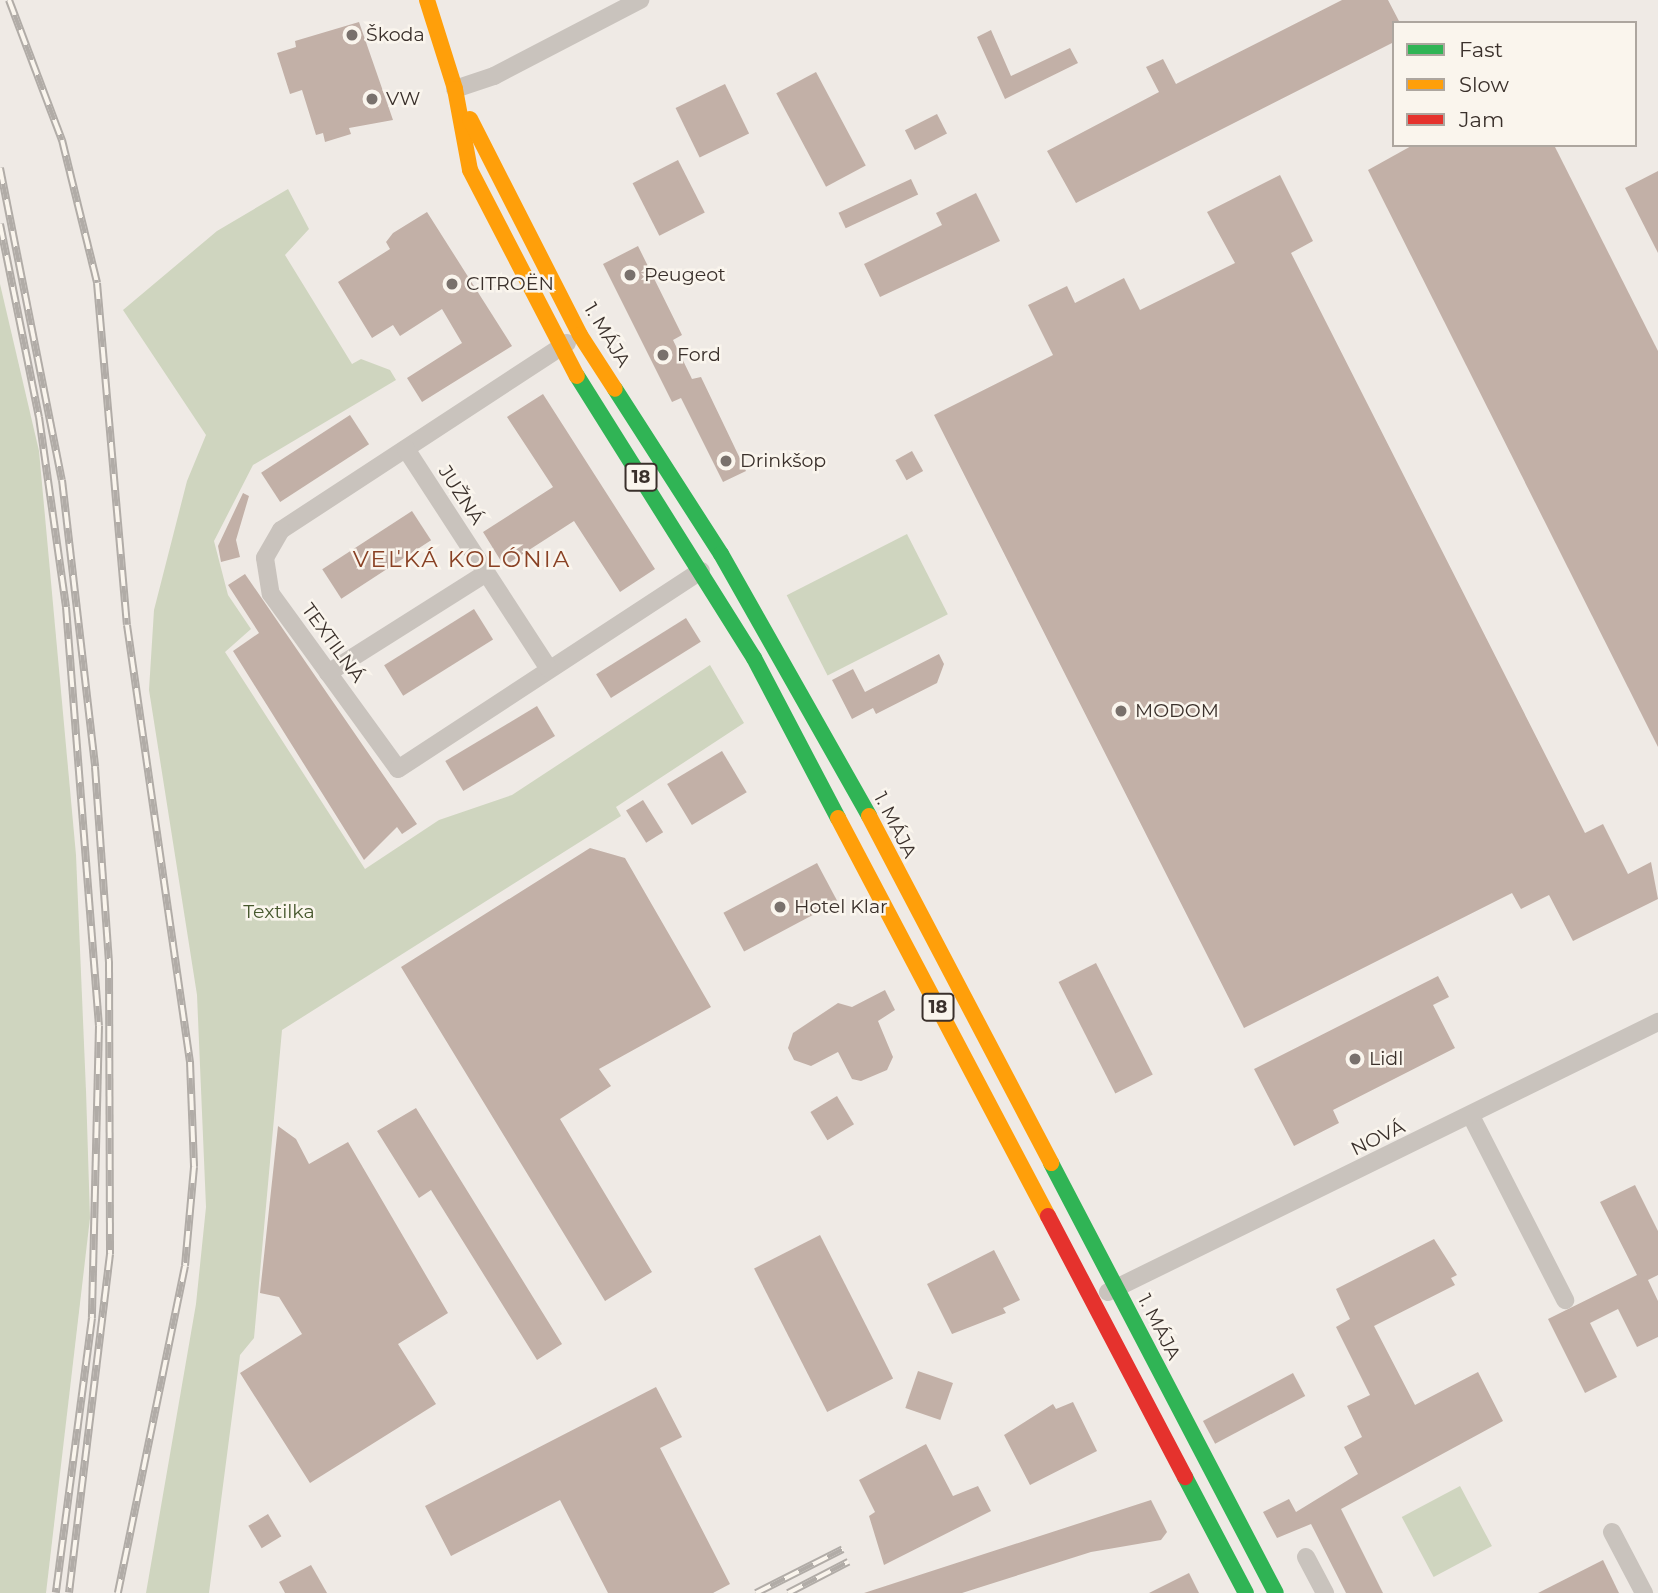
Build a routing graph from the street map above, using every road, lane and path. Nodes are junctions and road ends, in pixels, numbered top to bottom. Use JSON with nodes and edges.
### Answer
{"nodes":[{"id":1,"x":427,"y":0,"type":"edge"},
{"id":2,"x":640,"y":0,"type":"edge"},
{"id":3,"x":455,"y":89,"type":"junction"},
{"id":4,"x":580,"y":335,"type":"junction"},
{"id":5,"x":559,"y":348,"type":"junction"},
{"id":6,"x":407,"y":449,"type":"junction"},
{"id":7,"x":701,"y":571,"type":"junction"},
{"id":8,"x":486,"y":573,"type":"junction"},
{"id":9,"x":549,"y":669,"type":"junction"},
{"id":10,"x":328,"y":673,"type":"junction"},
{"id":11,"x":1658,"y":1022,"type":"edge"},
{"id":12,"x":1471,"y":1116,"type":"junction"},
{"id":13,"x":1115,"y":1288,"type":"junction"},
{"id":14,"x":1091,"y":1300,"type":"junction"},
{"id":15,"x":1564,"y":1300,"type":"dead end"},
{"id":16,"x":1612,"y":1532,"type":"dead end"},
{"id":17,"x":1306,"y":1557,"type":"dead end"},
{"id":18,"x":1247,"y":1593,"type":"edge"},
{"id":19,"x":1276,"y":1593,"type":"edge"},
{"id":20,"x":1325,"y":1593,"type":"edge"},
{"id":21,"x":1644,"y":1593,"type":"edge"}],
"edges":[{"from":1,"to":3,"type":"main road","name":"1. MÁJA","number":"18"},
{"from":2,"to":3,"type":"street"},
{"from":3,"to":4,"type":"main road","name":"1. MÁJA","number":"18"},
{"from":3,"to":5,"type":"main road","name":"1. MÁJA","number":"18"},
{"from":4,"to":5,"type":"street","name":"TEXTILNÁ"},
{"from":4,"to":13,"type":"main road","name":"1. MÁJA","number":"18"},
{"from":5,"to":6,"type":"street","name":"TEXTILNÁ"},
{"from":5,"to":7,"type":"main road","name":"1. MÁJA","number":"18"},
{"from":6,"to":8,"type":"street","name":"JUŽNÁ"},
{"from":6,"to":10,"type":"street","name":"TEXTILNÁ"},
{"from":7,"to":9,"type":"street","name":"TEXTILNÁ"},
{"from":7,"to":14,"type":"main road","name":"1. MÁJA","number":"18"},
{"from":8,"to":9,"type":"street","name":"JUŽNÁ"},
{"from":8,"to":10,"type":"street"},
{"from":9,"to":10,"type":"street","name":"TEXTILNÁ"},
{"from":11,"to":12,"type":"street","name":"NOVÁ"},
{"from":12,"to":13,"type":"street","name":"NOVÁ"},
{"from":12,"to":15,"type":"street"},
{"from":13,"to":14,"type":"street","name":"NOVÁ"},
{"from":13,"to":19,"type":"main road","name":"1. MÁJA","number":"18"},
{"from":14,"to":18,"type":"main road","name":"1. MÁJA","number":"18"},
{"from":16,"to":21,"type":"street"},
{"from":17,"to":20,"type":"street"}]}
